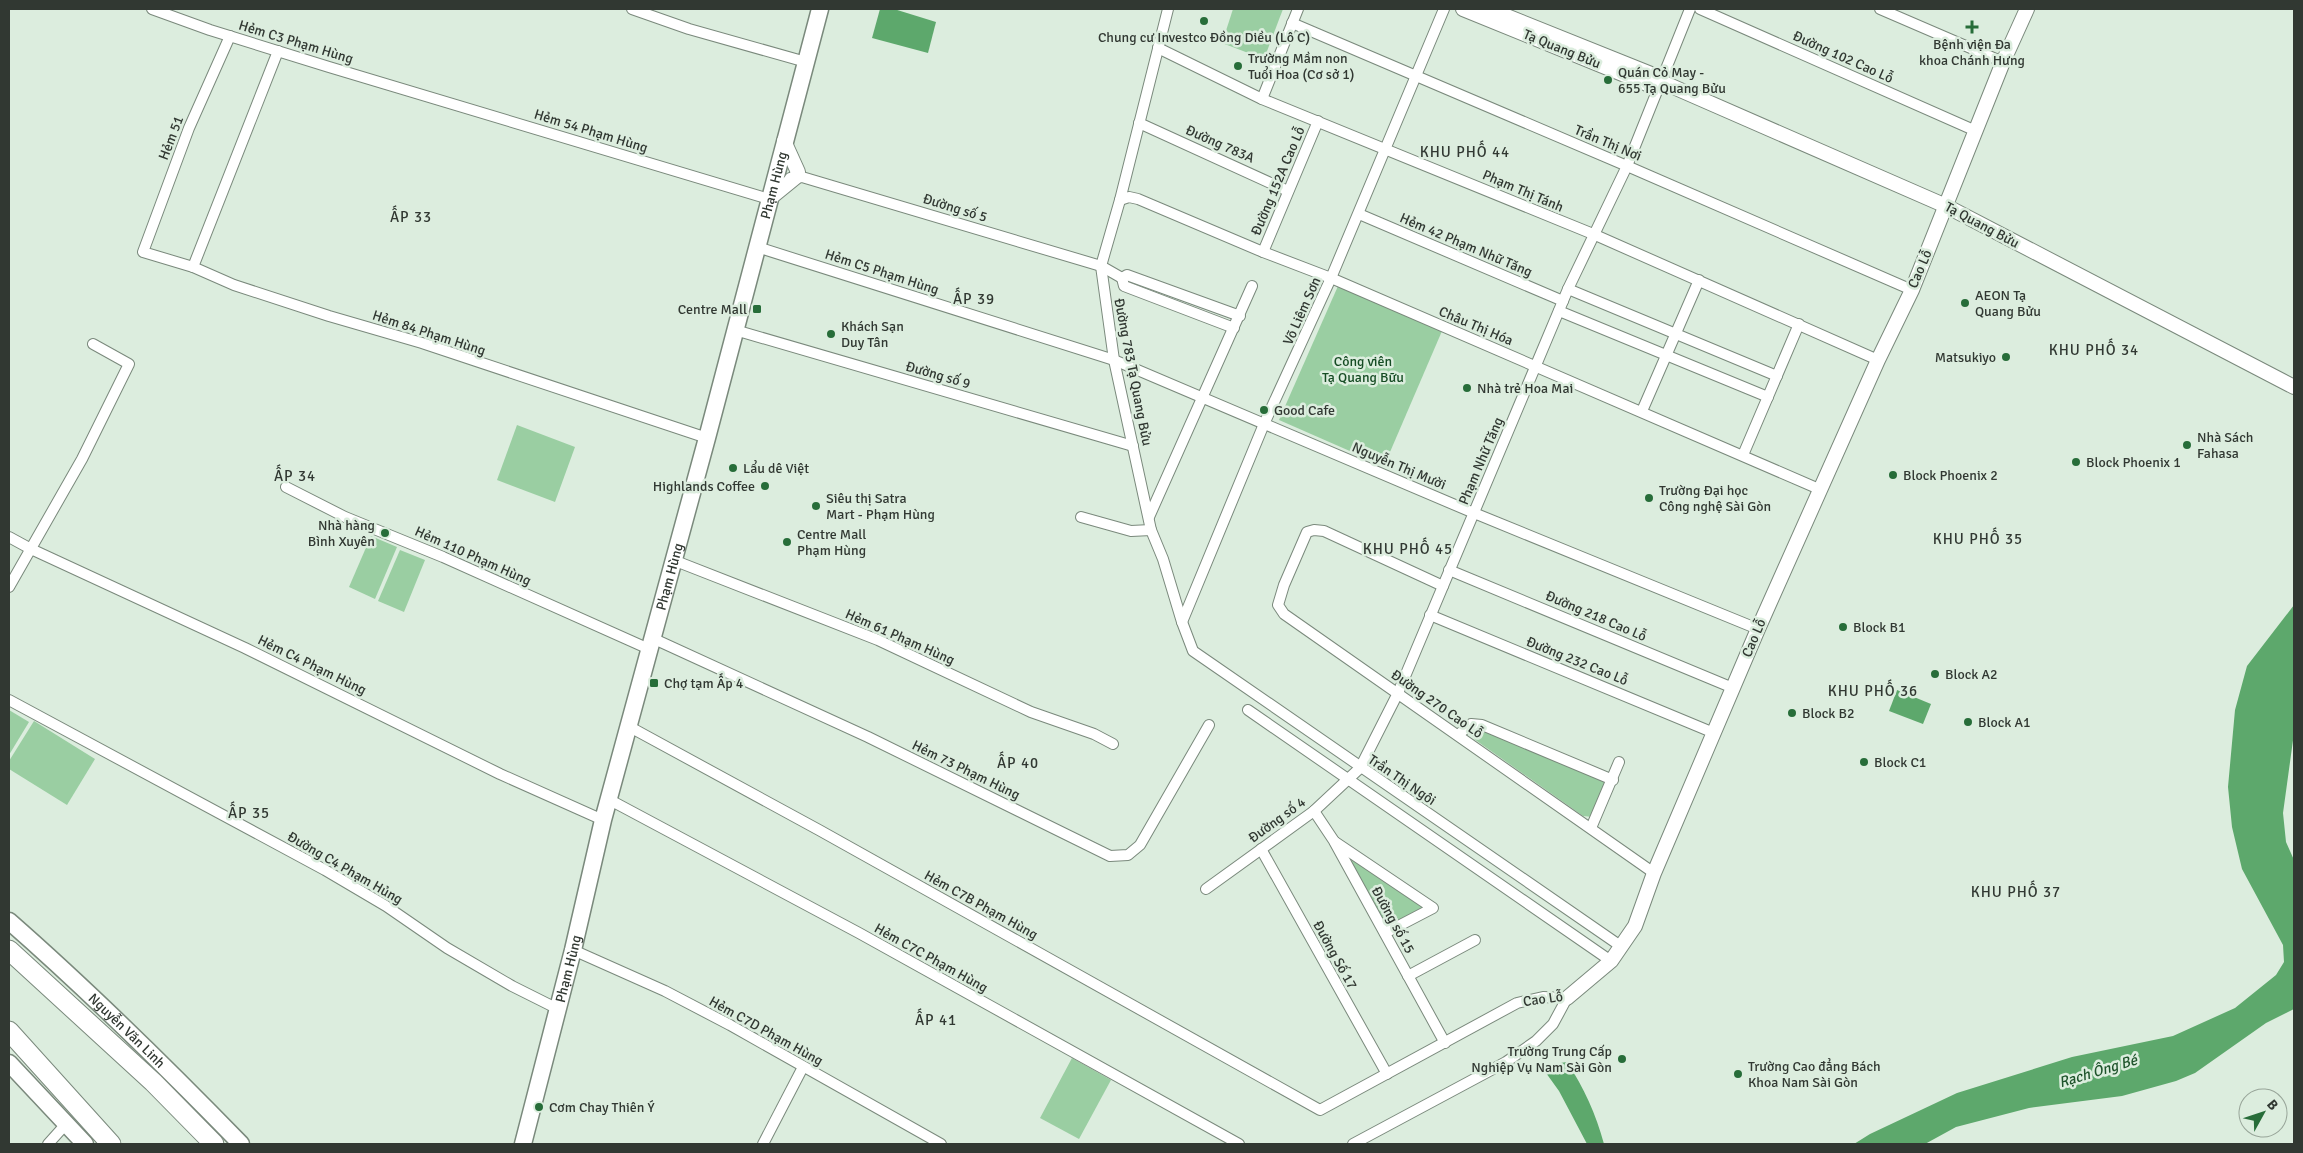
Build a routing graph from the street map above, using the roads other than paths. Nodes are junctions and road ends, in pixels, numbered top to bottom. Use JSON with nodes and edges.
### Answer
{"nodes":[{"id":1,"x":152,"y":9,"type":"edge"},
{"id":2,"x":632,"y":9,"type":"edge"},
{"id":3,"x":820,"y":9,"type":"edge"},
{"id":4,"x":1168,"y":9,"type":"edge"},
{"id":5,"x":1298,"y":9,"type":"edge"},
{"id":6,"x":1444,"y":9,"type":"edge"},
{"id":7,"x":1463,"y":9,"type":"edge"},
{"id":8,"x":1490,"y":9,"type":"edge"},
{"id":9,"x":1690,"y":9,"type":"edge"},
{"id":10,"x":1700,"y":9,"type":"edge"},
{"id":11,"x":1880,"y":9,"type":"edge"},
{"id":12,"x":2027,"y":9,"type":"edge"},
{"id":13,"x":1292,"y":23,"type":"junction"},
{"id":14,"x":230,"y":36,"type":"junction"},
{"id":15,"x":1158,"y":48,"type":"junction"},
{"id":16,"x":278,"y":51,"type":"junction"},
{"id":17,"x":806,"y":62,"type":"junction"},
{"id":18,"x":2003,"y":62,"type":"junction"},
{"id":19,"x":1416,"y":76,"type":"junction"},
{"id":20,"x":1662,"y":82,"type":"junction"},
{"id":21,"x":404,"y":89,"type":"joint"},
{"id":22,"x":1262,"y":99,"type":"junction"},
{"id":23,"x":1318,"y":121,"type":"junction"},
{"id":24,"x":1139,"y":123,"type":"junction"},
{"id":25,"x":1976,"y":131,"type":"junction"},
{"id":26,"x":784,"y":141,"type":"junction"},
{"id":27,"x":1387,"y":149,"type":"junction"},
{"id":28,"x":1627,"y":166,"type":"junction"},
{"id":29,"x":777,"y":170,"type":"junction"},
{"id":30,"x":799,"y":176,"type":"junction"},
{"id":31,"x":1288,"y":191,"type":"junction"},
{"id":32,"x":769,"y":199,"type":"junction"},
{"id":33,"x":1120,"y":200,"type":"junction"},
{"id":34,"x":1946,"y":206,"type":"junction"},
{"id":35,"x":1358,"y":214,"type":"junction"},
{"id":36,"x":1593,"y":234,"type":"junction"},
{"id":37,"x":757,"y":247,"type":"junction"},
{"id":38,"x":143,"y":252,"type":"joint"},
{"id":39,"x":1263,"y":252,"type":"junction"},
{"id":40,"x":1101,"y":266,"type":"junction"},
{"id":41,"x":193,"y":267,"type":"junction"},
{"id":42,"x":1122,"y":278,"type":"junction"},
{"id":43,"x":1331,"y":278,"type":"junction"},
{"id":44,"x":1699,"y":280,"type":"junction"},
{"id":45,"x":1252,"y":286,"type":"dead end"},
{"id":46,"x":1568,"y":289,"type":"junction"},
{"id":47,"x":1912,"y":290,"type":"junction"},
{"id":48,"x":1561,"y":306,"type":"junction"},
{"id":49,"x":1240,"y":316,"type":"junction"},
{"id":50,"x":1799,"y":324,"type":"junction"},
{"id":51,"x":1234,"y":328,"type":"junction"},
{"id":52,"x":735,"y":330,"type":"junction"},
{"id":53,"x":1675,"y":334,"type":"junction"},
{"id":54,"x":93,"y":344,"type":"dead end"},
{"id":55,"x":1666,"y":355,"type":"junction"},
{"id":56,"x":1114,"y":360,"type":"junction"},
{"id":57,"x":1878,"y":360,"type":"junction"},
{"id":58,"x":1535,"y":366,"type":"junction"},
{"id":59,"x":1777,"y":376,"type":"junction"},
{"id":60,"x":2294,"y":386,"type":"edge"},
{"id":61,"x":1768,"y":397,"type":"junction"},
{"id":62,"x":1203,"y":399,"type":"junction"},
{"id":63,"x":1642,"y":410,"type":"junction"},
{"id":64,"x":1264,"y":424,"type":"junction"},
{"id":65,"x":707,"y":438,"type":"junction"},
{"id":66,"x":1133,"y":446,"type":"junction"},
{"id":67,"x":1743,"y":455,"type":"junction"},
{"id":68,"x":286,"y":487,"type":"dead end"},
{"id":69,"x":1819,"y":489,"type":"junction"},
{"id":70,"x":1474,"y":513,"type":"junction"},
{"id":71,"x":1081,"y":517,"type":"dead end"},
{"id":72,"x":1149,"y":517,"type":"junction"},
{"id":73,"x":1152,"y":530,"type":"junction"},
{"id":74,"x":9,"y":537,"type":"edge"},
{"id":75,"x":31,"y":549,"type":"junction"},
{"id":76,"x":673,"y":560,"type":"junction"},
{"id":77,"x":1450,"y":570,"type":"junction"},
{"id":78,"x":1443,"y":586,"type":"junction"},
{"id":79,"x":9,"y":587,"type":"edge"},
{"id":80,"x":1430,"y":615,"type":"junction"},
{"id":81,"x":1182,"y":622,"type":"junction"},
{"id":82,"x":1758,"y":629,"type":"junction"},
{"id":83,"x":650,"y":644,"type":"junction"},
{"id":84,"x":1733,"y":688,"type":"junction"},
{"id":85,"x":1398,"y":693,"type":"junction"},
{"id":86,"x":9,"y":700,"type":"edge"},
{"id":87,"x":1248,"y":710,"type":"dead end"},
{"id":88,"x":1209,"y":725,"type":"dead end"},
{"id":89,"x":628,"y":726,"type":"junction"},
{"id":90,"x":1714,"y":733,"type":"junction"},
{"id":91,"x":1458,"y":735,"type":"junction"},
{"id":92,"x":1113,"y":744,"type":"dead end"},
{"id":93,"x":1619,"y":762,"type":"dead end"},
{"id":94,"x":1360,"y":768,"type":"junction"},
{"id":95,"x":1348,"y":779,"type":"junction"},
{"id":96,"x":1613,"y":780,"type":"junction"},
{"id":97,"x":608,"y":799,"type":"junction"},
{"id":98,"x":1314,"y":811,"type":"junction"},
{"id":99,"x":602,"y":820,"type":"junction"},
{"id":100,"x":1591,"y":828,"type":"junction"},
{"id":101,"x":1334,"y":841,"type":"junction"},
{"id":102,"x":1261,"y":849,"type":"junction"},
{"id":103,"x":1654,"y":873,"type":"junction"},
{"id":104,"x":1206,"y":889,"type":"dead end"},
{"id":105,"x":9,"y":921,"type":"edge"},
{"id":106,"x":1385,"y":933,"type":"junction"},
{"id":107,"x":1475,"y":940,"type":"dead end"},
{"id":108,"x":1622,"y":947,"type":"junction"},
{"id":109,"x":9,"y":950,"type":"edge"},
{"id":110,"x":573,"y":950,"type":"junction"},
{"id":111,"x":1611,"y":962,"type":"junction"},
{"id":112,"x":1408,"y":976,"type":"junction"},
{"id":113,"x":1567,"y":998,"type":"junction"},
{"id":114,"x":558,"y":1009,"type":"junction"},
{"id":115,"x":9,"y":1031,"type":"edge"},
{"id":116,"x":1445,"y":1043,"type":"junction"},
{"id":117,"x":9,"y":1063,"type":"edge"},
{"id":118,"x":803,"y":1067,"type":"junction"},
{"id":119,"x":1387,"y":1074,"type":"junction"},
{"id":120,"x":1320,"y":1110,"type":"joint"},
{"id":121,"x":66,"y":1124,"type":"junction"},
{"id":122,"x":48,"y":1144,"type":"edge"},
{"id":123,"x":84,"y":1144,"type":"edge"},
{"id":124,"x":111,"y":1144,"type":"edge"},
{"id":125,"x":214,"y":1144,"type":"edge"},
{"id":126,"x":241,"y":1144,"type":"edge"},
{"id":127,"x":523,"y":1144,"type":"edge"},
{"id":128,"x":763,"y":1144,"type":"edge"},
{"id":129,"x":941,"y":1144,"type":"edge"},
{"id":130,"x":1239,"y":1144,"type":"edge"},
{"id":131,"x":1353,"y":1144,"type":"edge"}],
"edges":[{"from":1,"to":14,"type":"street","name":"Hẻm C3 Phạm Hùng"},
{"from":2,"to":17,"type":"street"},
{"from":3,"to":17,"type":"main road","name":"Phạm Hùng"},
{"from":4,"to":15,"type":"street","name":"Đường 783 Tạ Quang Bửu"},
{"from":5,"to":13,"type":"street"},
{"from":6,"to":19,"type":"street","name":"Võ Liêm Sơn"},
{"from":7,"to":20,"type":"main road","name":"Tạ Quang Bửu"},
{"from":8,"to":20,"type":"main road","name":"Tạ Quang Bửu"},
{"from":9,"to":20,"type":"street","name":"Phạm Nhữ Tăng"},
{"from":10,"to":25,"type":"street","name":"Đường 102 Cao Lỗ"},
{"from":11,"to":18,"type":"street"},
{"from":12,"to":18,"type":"main road","name":"Cao Lỗ"},
{"from":13,"to":19,"type":"street","name":"Trần Thị Nơi"},
{"from":13,"to":22,"type":"street"},
{"from":14,"to":16,"type":"street","name":"Hẻm C3 Phạm Hùng"},
{"from":14,"to":38,"type":"street","name":"Hẻm 51"},
{"from":15,"to":22,"type":"street","name":"Phạm Thị Tánh"},
{"from":15,"to":24,"type":"street","name":"Đường 783 Tạ Quang Bửu"},
{"from":16,"to":21,"type":"street","name":"Hẻm C3 Phạm Hùng"},
{"from":16,"to":41,"type":"street"},
{"from":17,"to":26,"type":"main road","name":"Phạm Hùng"},
{"from":18,"to":25,"type":"main road","name":"Cao Lỗ"},
{"from":19,"to":27,"type":"street","name":"Võ Liêm Sơn"},
{"from":19,"to":28,"type":"street","name":"Trần Thị Nơi"},
{"from":20,"to":28,"type":"street","name":"Phạm Nhữ Tăng"},
{"from":20,"to":34,"type":"main road","name":"Tạ Quang Bửu"},
{"from":21,"to":32,"type":"street","name":"Hẻm 54 Phạm Hùng"},
{"from":22,"to":23,"type":"street","name":"Phạm Thị Tánh"},
{"from":23,"to":27,"type":"street","name":"Phạm Thị Tánh"},
{"from":23,"to":31,"type":"street","name":"Đường 152A Cao Lỗ"},
{"from":24,"to":31,"type":"street","name":"Đường 783A"},
{"from":24,"to":33,"type":"street","name":"Đường 783 Tạ Quang Bửu"},
{"from":25,"to":34,"type":"main road","name":"Cao Lỗ"},
{"from":26,"to":29,"type":"main road","name":"Phạm Hùng"},
{"from":26,"to":30,"type":"main road"},
{"from":27,"to":35,"type":"street","name":"Võ Liêm Sơn"},
{"from":27,"to":36,"type":"street","name":"Phạm Thị Tánh"},
{"from":28,"to":36,"type":"street","name":"Phạm Nhữ Tăng"},
{"from":28,"to":47,"type":"street","name":"Trần Thị Nơi"},
{"from":29,"to":30,"type":"street","name":"Đường số 5"},
{"from":29,"to":32,"type":"main road","name":"Phạm Hùng"},
{"from":30,"to":32,"type":"main road"},
{"from":30,"to":40,"type":"street","name":"Đường số 5"},
{"from":31,"to":39,"type":"street","name":"Đường 152A Cao Lỗ"},
{"from":32,"to":37,"type":"main road","name":"Phạm Hùng"},
{"from":33,"to":39,"type":"street","name":"Châu Thị Hóa"},
{"from":33,"to":40,"type":"street","name":"Đường 783 Tạ Quang Bửu"},
{"from":34,"to":47,"type":"main road","name":"Cao Lỗ"},
{"from":34,"to":60,"type":"main road","name":"Tạ Quang Bửu"},
{"from":35,"to":43,"type":"street","name":"Võ Liêm Sơn"},
{"from":35,"to":48,"type":"street","name":"Hẻm 42 Phạm Nhữ Tăng"},
{"from":36,"to":44,"type":"street","name":"Phạm Thị Tánh"},
{"from":36,"to":46,"type":"street","name":"Phạm Nhữ Tăng"},
{"from":37,"to":52,"type":"main road","name":"Phạm Hùng"},
{"from":37,"to":56,"type":"street","name":"Hẻm C5 Phạm Hùng"},
{"from":38,"to":41,"type":"street","name":"Hẻm 84 Phạm Hùng"},
{"from":39,"to":43,"type":"street","name":"Châu Thị Hóa"},
{"from":40,"to":42,"type":"street","name":"Đường số 5"},
{"from":40,"to":56,"type":"street","name":"Đường 783 Tạ Quang Bửu"},
{"from":41,"to":65,"type":"street","name":"Hẻm 84 Phạm Hùng"},
{"from":42,"to":49,"type":"street"},
{"from":42,"to":51,"type":"street"},
{"from":43,"to":58,"type":"street","name":"Châu Thị Hóa"},
{"from":43,"to":64,"type":"street","name":"Võ Liêm Sơn"},
{"from":44,"to":50,"type":"street","name":"Phạm Thị Tánh"},
{"from":44,"to":53,"type":"street"},
{"from":45,"to":49,"type":"street"},
{"from":46,"to":48,"type":"street","name":"Phạm Nhữ Tăng"},
{"from":46,"to":53,"type":"street"},
{"from":47,"to":57,"type":"main road","name":"Cao Lỗ"},
{"from":48,"to":55,"type":"street","name":"Hẻm 42 Phạm Nhữ Tăng"},
{"from":48,"to":58,"type":"street","name":"Phạm Nhữ Tăng"},
{"from":49,"to":51,"type":"street"},
{"from":50,"to":57,"type":"street","name":"Phạm Thị Tánh"},
{"from":50,"to":59,"type":"street"},
{"from":51,"to":62,"type":"street"},
{"from":52,"to":65,"type":"main road","name":"Phạm Hùng"},
{"from":52,"to":66,"type":"street","name":"Đường số 9"},
{"from":53,"to":55,"type":"street"},
{"from":53,"to":59,"type":"street"},
{"from":54,"to":75,"type":"street"},
{"from":55,"to":61,"type":"street","name":"Hẻm 42 Phạm Nhữ Tăng"},
{"from":55,"to":63,"type":"street"},
{"from":56,"to":62,"type":"street","name":"Nguyễn Thị Mười"},
{"from":56,"to":66,"type":"street","name":"Đường 783 Tạ Quang Bửu"},
{"from":57,"to":69,"type":"main road","name":"Cao Lỗ"},
{"from":58,"to":63,"type":"street","name":"Châu Thị Hóa"},
{"from":58,"to":70,"type":"street","name":"Phạm Nhữ Tăng"},
{"from":59,"to":61,"type":"street"},
{"from":61,"to":67,"type":"street"},
{"from":62,"to":64,"type":"street","name":"Nguyễn Thị Mười"},
{"from":62,"to":72,"type":"street"},
{"from":63,"to":67,"type":"street","name":"Châu Thị Hóa"},
{"from":64,"to":70,"type":"street","name":"Nguyễn Thị Mười"},
{"from":64,"to":81,"type":"street","name":"Võ Liêm Sơn"},
{"from":65,"to":76,"type":"main road","name":"Phạm Hùng"},
{"from":66,"to":72,"type":"street","name":"Đường 783 Tạ Quang Bửu"},
{"from":67,"to":69,"type":"street","name":"Châu Thị Hóa"},
{"from":68,"to":83,"type":"street","name":"Hẻm 110 Phạm Hùng"},
{"from":69,"to":82,"type":"main road","name":"Cao Lỗ"},
{"from":70,"to":77,"type":"street","name":"Phạm Nhữ Tăng"},
{"from":70,"to":82,"type":"street","name":"Nguyễn Thị Mười"},
{"from":71,"to":73,"type":"street"},
{"from":72,"to":73,"type":"street","name":"Đường 783 Tạ Quang Bửu"},
{"from":73,"to":81,"type":"street","name":"Đường 783 Tạ Quang Bửu"},
{"from":74,"to":75,"type":"street","name":"Hẻm C4 Phạm Hùng"},
{"from":75,"to":79,"type":"street"},
{"from":75,"to":99,"type":"street","name":"Hẻm C4 Phạm Hùng"},
{"from":76,"to":83,"type":"main road","name":"Phạm Hùng"},
{"from":76,"to":92,"type":"street","name":"Hẻm 61 Phạm Hùng"},
{"from":77,"to":78,"type":"street","name":"Phạm Nhữ Tăng"},
{"from":77,"to":84,"type":"street","name":"Đường 218 Cao Lỗ"},
{"from":78,"to":80,"type":"street","name":"Phạm Nhữ Tăng"},
{"from":78,"to":85,"type":"street","name":"Đường 270 Cao Lỗ"},
{"from":80,"to":85,"type":"street","name":"Phạm Nhữ Tăng"},
{"from":80,"to":90,"type":"street","name":"Đường 232 Cao Lỗ"},
{"from":81,"to":94,"type":"street","name":"Trần Thị Ngôi"},
{"from":82,"to":84,"type":"main road","name":"Cao Lỗ"},
{"from":83,"to":88,"type":"street","name":"Hẻm 73 Phạm Hùng"},
{"from":83,"to":89,"type":"main road","name":"Phạm Hùng"},
{"from":84,"to":90,"type":"main road","name":"Cao Lỗ"},
{"from":85,"to":91,"type":"street","name":"Đường 270 Cao Lỗ"},
{"from":85,"to":94,"type":"street","name":"Phạm Nhữ Tăng"},
{"from":86,"to":114,"type":"street","name":"Đường C4 Phạm Hủng"},
{"from":87,"to":95,"type":"street"},
{"from":89,"to":97,"type":"main road","name":"Phạm Hùng"},
{"from":89,"to":120,"type":"street","name":"Hẻm C7B Phạm Hùng"},
{"from":90,"to":103,"type":"main road","name":"Cao Lỗ"},
{"from":91,"to":96,"type":"street"},
{"from":91,"to":100,"type":"street","name":"Đường 270 Cao Lỗ"},
{"from":93,"to":96,"type":"street"},
{"from":94,"to":95,"type":"street","name":"Đường số 4"},
{"from":94,"to":108,"type":"street","name":"Trần Thị Ngôi"},
{"from":95,"to":98,"type":"street","name":"Đường số 4"},
{"from":95,"to":111,"type":"street"},
{"from":96,"to":100,"type":"street"},
{"from":97,"to":99,"type":"main road","name":"Phạm Hùng"},
{"from":97,"to":130,"type":"street","name":"Hẻm C7C Phạm Hùng"},
{"from":98,"to":101,"type":"street","name":"Đường số 15"},
{"from":98,"to":102,"type":"street","name":"Đường số 4"},
{"from":99,"to":110,"type":"main road","name":"Phạm Hùng"},
{"from":100,"to":103,"type":"street","name":"Đường 270 Cao Lỗ"},
{"from":101,"to":106,"type":"street","name":"Đường số 15"},
{"from":101,"to":106,"type":"street"},
{"from":102,"to":104,"type":"street","name":"Đường số 4"},
{"from":102,"to":119,"type":"street","name":"Đường Số 17"},
{"from":103,"to":108,"type":"main road","name":"Cao Lỗ"},
{"from":105,"to":126,"type":"main road","name":"Nguyễn Văn Linh"},
{"from":106,"to":112,"type":"street","name":"Đường số 15"},
{"from":107,"to":112,"type":"street"},
{"from":108,"to":111,"type":"main road","name":"Cao Lỗ"},
{"from":109,"to":125,"type":"highway","name":"Nguyễn Văn Linh"},
{"from":110,"to":114,"type":"main road","name":"Phạm Hùng"},
{"from":110,"to":118,"type":"street","name":"Hẻm C7D Phạm Hùng"},
{"from":111,"to":113,"type":"main road","name":"Cao Lỗ"},
{"from":112,"to":116,"type":"street","name":"Đường số 15"},
{"from":113,"to":116,"type":"street","name":"Cao Lỗ"},
{"from":113,"to":131,"type":"street"},
{"from":114,"to":127,"type":"main road","name":"Phạm Hùng"},
{"from":115,"to":124,"type":"highway"},
{"from":116,"to":119,"type":"street","name":"Cao Lỗ"},
{"from":117,"to":121,"type":"main road"},
{"from":118,"to":128,"type":"street"},
{"from":118,"to":129,"type":"street","name":"Hẻm C7D Phạm Hùng"},
{"from":119,"to":120,"type":"street","name":"Cao Lỗ"},
{"from":121,"to":122,"type":"street"},
{"from":121,"to":123,"type":"main road"}]}
